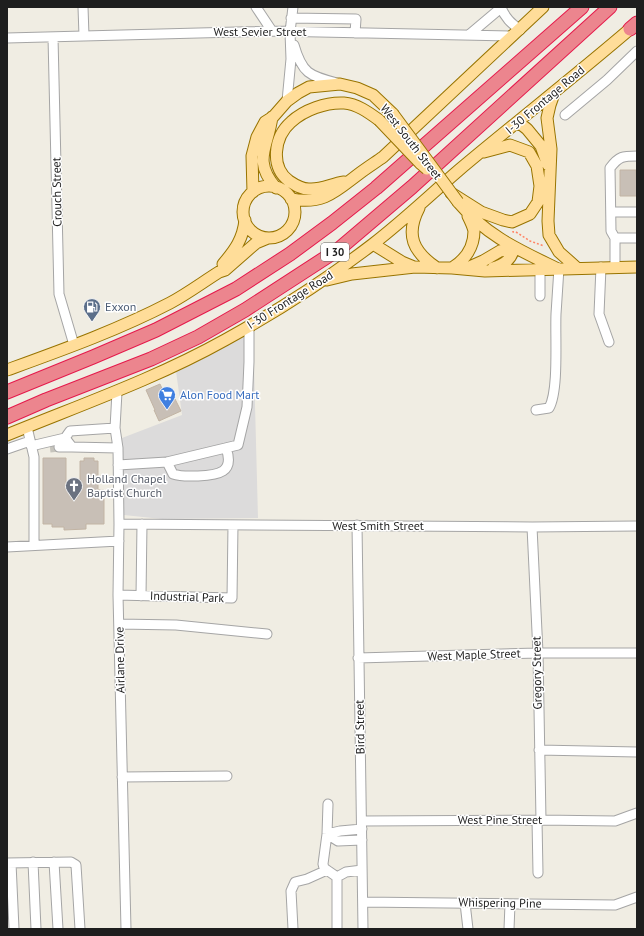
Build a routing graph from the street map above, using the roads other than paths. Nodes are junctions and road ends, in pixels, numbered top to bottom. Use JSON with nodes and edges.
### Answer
{"nodes":[{"id":1,"x":83,"y":7,"type":"edge"},
{"id":2,"x":256,"y":7,"type":"edge"},
{"id":3,"x":293,"y":7,"type":"edge"},
{"id":4,"x":502,"y":7,"type":"edge"},
{"id":5,"x":543,"y":7,"type":"edge"},
{"id":6,"x":582,"y":7,"type":"edge"},
{"id":7,"x":610,"y":7,"type":"edge"},
{"id":8,"x":292,"y":18,"type":"junction"},
{"id":9,"x":634,"y":26,"type":"edge"},
{"id":10,"x":272,"y":31,"type":"junction"},
{"id":11,"x":290,"y":32,"type":"junction"},
{"id":12,"x":355,"y":33,"type":"junction"},
{"id":13,"x":517,"y":33,"type":"junction"},
{"id":14,"x":470,"y":34,"type":"junction"},
{"id":15,"x":84,"y":36,"type":"junction"},
{"id":16,"x":53,"y":37,"type":"junction"},
{"id":17,"x":7,"y":38,"type":"edge"},
{"id":18,"x":637,"y":51,"type":"edge"},
{"id":19,"x":340,"y":84,"type":"junction"},
{"id":20,"x":556,"y":90,"type":"junction"},
{"id":21,"x":287,"y":101,"type":"junction"},
{"id":22,"x":565,"y":115,"type":"dead end"},
{"id":23,"x":272,"y":116,"type":"junction"},
{"id":24,"x":518,"y":122,"type":"junction"},
{"id":25,"x":482,"y":152,"type":"junction"},
{"id":26,"x":637,"y":156,"type":"edge"},
{"id":27,"x":550,"y":170,"type":"junction"},
{"id":28,"x":436,"y":173,"type":"junction"},
{"id":29,"x":350,"y":181,"type":"junction"},
{"id":30,"x":276,"y":188,"type":"junction"},
{"id":31,"x":449,"y":191,"type":"junction"},
{"id":32,"x":253,"y":192,"type":"junction"},
{"id":33,"x":291,"y":199,"type":"junction"},
{"id":34,"x":421,"y":204,"type":"junction"},
{"id":35,"x":611,"y":212,"type":"junction"},
{"id":36,"x":637,"y":212,"type":"edge"},
{"id":37,"x":467,"y":213,"type":"junction"},
{"id":38,"x":245,"y":220,"type":"junction"},
{"id":39,"x":268,"y":238,"type":"junction"},
{"id":40,"x":615,"y":238,"type":"junction"},
{"id":41,"x":637,"y":238,"type":"edge"},
{"id":42,"x":372,"y":244,"type":"junction"},
{"id":43,"x":514,"y":248,"type":"junction"},
{"id":44,"x":415,"y":267,"type":"junction"},
{"id":45,"x":601,"y":267,"type":"junction"},
{"id":46,"x":615,"y":267,"type":"junction"},
{"id":47,"x":637,"y":267,"type":"edge"},
{"id":48,"x":437,"y":268,"type":"junction"},
{"id":49,"x":452,"y":268,"type":"junction"},
{"id":50,"x":558,"y":268,"type":"junction"},
{"id":51,"x":578,"y":268,"type":"junction"},
{"id":52,"x":464,"y":270,"type":"junction"},
{"id":53,"x":540,"y":270,"type":"junction"},
{"id":54,"x":485,"y":271,"type":"junction"},
{"id":55,"x":219,"y":272,"type":"junction"},
{"id":56,"x":320,"y":282,"type":"junction"},
{"id":57,"x":540,"y":296,"type":"dead end"},
{"id":58,"x":249,"y":326,"type":"junction"},
{"id":59,"x":609,"y":342,"type":"dead end"},
{"id":60,"x":74,"y":345,"type":"junction"},
{"id":61,"x":7,"y":370,"type":"edge"},
{"id":62,"x":7,"y":392,"type":"edge"},
{"id":63,"x":117,"y":392,"type":"junction"},
{"id":64,"x":536,"y":410,"type":"dead end"},
{"id":65,"x":7,"y":417,"type":"edge"},
{"id":66,"x":27,"y":427,"type":"junction"},
{"id":67,"x":115,"y":428,"type":"junction"},
{"id":68,"x":7,"y":435,"type":"edge"},
{"id":69,"x":65,"y":438,"type":"junction"},
{"id":70,"x":34,"y":444,"type":"junction"},
{"id":71,"x":72,"y":447,"type":"junction"},
{"id":72,"x":118,"y":448,"type":"junction"},
{"id":73,"x":226,"y":448,"type":"junction"},
{"id":74,"x":7,"y":449,"type":"edge"},
{"id":75,"x":167,"y":462,"type":"junction"},
{"id":76,"x":118,"y":465,"type":"junction"},
{"id":77,"x":119,"y":524,"type":"junction"},
{"id":78,"x":142,"y":524,"type":"junction"},
{"id":79,"x":233,"y":525,"type":"junction"},
{"id":80,"x":357,"y":525,"type":"junction"},
{"id":81,"x":637,"y":526,"type":"edge"},
{"id":82,"x":532,"y":527,"type":"junction"},
{"id":83,"x":119,"y":541,"type":"junction"},
{"id":84,"x":34,"y":545,"type":"junction"},
{"id":85,"x":7,"y":547,"type":"edge"},
{"id":86,"x":118,"y":595,"type":"junction"},
{"id":87,"x":141,"y":596,"type":"junction"},
{"id":88,"x":119,"y":624,"type":"junction"},
{"id":89,"x":267,"y":634,"type":"dead end"},
{"id":90,"x":538,"y":653,"type":"junction"},
{"id":91,"x":637,"y":653,"type":"edge"},
{"id":92,"x":358,"y":658,"type":"junction"},
{"id":93,"x":539,"y":750,"type":"junction"},
{"id":94,"x":637,"y":752,"type":"edge"},
{"id":95,"x":227,"y":776,"type":"dead end"},
{"id":96,"x":122,"y":777,"type":"junction"},
{"id":97,"x":328,"y":804,"type":"dead end"},
{"id":98,"x":637,"y":814,"type":"edge"},
{"id":99,"x":539,"y":820,"type":"junction"},
{"id":100,"x":362,"y":825,"type":"junction"},
{"id":101,"x":327,"y":834,"type":"junction"},
{"id":102,"x":362,"y":840,"type":"junction"},
{"id":103,"x":33,"y":862,"type":"junction"},
{"id":104,"x":54,"y":862,"type":"junction"},
{"id":105,"x":9,"y":863,"type":"edge"},
{"id":106,"x":328,"y":870,"type":"junction"},
{"id":107,"x":362,"y":870,"type":"junction"},
{"id":108,"x":538,"y":873,"type":"dead end"},
{"id":109,"x":337,"y":877,"type":"junction"},
{"id":110,"x":637,"y":897,"type":"edge"},
{"id":111,"x":363,"y":902,"type":"junction"},
{"id":112,"x":465,"y":903,"type":"junction"},
{"id":113,"x":510,"y":904,"type":"junction"},
{"id":114,"x":14,"y":929,"type":"edge"},
{"id":115,"x":36,"y":929,"type":"edge"},
{"id":116,"x":58,"y":929,"type":"edge"},
{"id":117,"x":80,"y":929,"type":"edge"},
{"id":118,"x":126,"y":929,"type":"edge"},
{"id":119,"x":293,"y":929,"type":"edge"},
{"id":120,"x":337,"y":929,"type":"edge"},
{"id":121,"x":363,"y":929,"type":"edge"},
{"id":122,"x":468,"y":929,"type":"edge"},
{"id":123,"x":508,"y":929,"type":"edge"}],
"edges":[{"from":1,"to":15,"type":"street"},
{"from":2,"to":10,"type":"street"},
{"from":3,"to":8,"type":"street"},
{"from":4,"to":13,"type":"street"},
{"from":4,"to":14,"type":"street"},
{"from":5,"to":13,"type":"main road"},
{"from":6,"to":62,"type":"highway","number":"I 30"},
{"from":7,"to":65,"type":"highway","number":"I 30"},
{"from":8,"to":11,"type":"street"},
{"from":8,"to":12,"type":"street"},
{"from":9,"to":20,"type":"main road","name":"I-30 Frontage Road"},
{"from":10,"to":11,"type":"street","name":"West Sevier Street"},
{"from":10,"to":15,"type":"street","name":"West Sevier Street"},
{"from":11,"to":12,"type":"street","name":"West Sevier Street"},
{"from":11,"to":19,"type":"street"},
{"from":11,"to":21,"type":"street"},
{"from":12,"to":14,"type":"street","name":"West Sevier Street"},
{"from":13,"to":14,"type":"street","name":"West Sevier Street"},
{"from":13,"to":29,"type":"main road"},
{"from":15,"to":16,"type":"street","name":"West Sevier Street"},
{"from":16,"to":17,"type":"street","name":"West Sevier Street"},
{"from":16,"to":60,"type":"street","name":"Crouch Street"},
{"from":18,"to":22,"type":"street"},
{"from":19,"to":21,"type":"main road","name":"West South Street"},
{"from":19,"to":28,"type":"main road","name":"West South Street","bridge":true},
{"from":20,"to":24,"type":"main road","name":"I-30 Frontage Road"},
{"from":20,"to":27,"type":"main road"},
{"from":21,"to":23,"type":"main road","name":"West South Street"},
{"from":23,"to":30,"type":"main road","name":"West South Street"},
{"from":23,"to":32,"type":"main road","name":"West South Street"},
{"from":24,"to":25,"type":"main road","name":"I-30 Frontage Road"},
{"from":24,"to":27,"type":"main road"},
{"from":25,"to":31,"type":"main road"},
{"from":25,"to":34,"type":"main road","name":"I-30 Frontage Road"},
{"from":26,"to":35,"type":"street"},
{"from":27,"to":51,"type":"main road"},
{"from":28,"to":29,"type":"main road","bridge":true},
{"from":28,"to":31,"type":"main road","name":"West South Street","bridge":true},
{"from":29,"to":33,"type":"main road"},
{"from":30,"to":32,"type":"main road"},
{"from":30,"to":33,"type":"main road"},
{"from":31,"to":37,"type":"main road","name":"West South Street","bridge":true},
{"from":32,"to":38,"type":"main road"},
{"from":33,"to":39,"type":"main road"},
{"from":34,"to":42,"type":"main road","name":"I-30 Frontage Road"},
{"from":34,"to":48,"type":"main road"},
{"from":35,"to":36,"type":"street"},
{"from":35,"to":40,"type":"street"},
{"from":37,"to":43,"type":"main road","name":"West South Street"},
{"from":37,"to":49,"type":"main road"},
{"from":38,"to":39,"type":"main road"},
{"from":38,"to":55,"type":"main road"},
{"from":39,"to":55,"type":"main road"},
{"from":40,"to":41,"type":"street"},
{"from":40,"to":46,"type":"street"},
{"from":42,"to":44,"type":"main road","name":"West South Street"},
{"from":42,"to":56,"type":"main road","name":"I-30 Frontage Road"},
{"from":43,"to":50,"type":"main road","name":"West South Street"},
{"from":43,"to":52,"type":"main road"},
{"from":43,"to":54,"type":"main road"},
{"from":44,"to":48,"type":"main road","name":"West South Street"},
{"from":44,"to":56,"type":"main road","name":"West South Street"},
{"from":45,"to":46,"type":"main road","name":"West South Street"},
{"from":45,"to":51,"type":"main road","name":"West South Street"},
{"from":45,"to":59,"type":"street"},
{"from":46,"to":47,"type":"main road","name":"West South Street"},
{"from":48,"to":49,"type":"main road","name":"West South Street"},
{"from":49,"to":52,"type":"main road","name":"West South Street"},
{"from":50,"to":51,"type":"main road","name":"West South Street"},
{"from":50,"to":53,"type":"main road","name":"West South Street"},
{"from":50,"to":64,"type":"street"},
{"from":52,"to":54,"type":"main road","name":"West South Street"},
{"from":53,"to":54,"type":"main road","name":"West South Street"},
{"from":53,"to":57,"type":"street"},
{"from":55,"to":60,"type":"main road"},
{"from":56,"to":58,"type":"main road","name":"I-30 Frontage Road"},
{"from":58,"to":63,"type":"main road","name":"I-30 Frontage Road"},
{"from":58,"to":73,"type":"street"},
{"from":60,"to":61,"type":"main road"},
{"from":63,"to":66,"type":"main road","name":"I-30 Frontage Road"},
{"from":63,"to":67,"type":"street","name":"Airlane Drive"},
{"from":66,"to":68,"type":"main road","name":"I-30 Frontage Road"},
{"from":66,"to":70,"type":"street"},
{"from":67,"to":69,"type":"street"},
{"from":67,"to":72,"type":"street","name":"Airlane Drive"},
{"from":69,"to":70,"type":"street"},
{"from":69,"to":71,"type":"street"},
{"from":70,"to":71,"type":"street"},
{"from":70,"to":74,"type":"street"},
{"from":70,"to":84,"type":"street"},
{"from":71,"to":72,"type":"street"},
{"from":72,"to":76,"type":"street","name":"Airlane Drive"},
{"from":73,"to":75,"type":"street"},
{"from":73,"to":75,"type":"street"},
{"from":75,"to":76,"type":"street"},
{"from":76,"to":77,"type":"street","name":"Airlane Drive"},
{"from":77,"to":78,"type":"street","name":"West Smith Street"},
{"from":77,"to":83,"type":"street","name":"Airlane Drive"},
{"from":78,"to":79,"type":"street","name":"West Smith Street"},
{"from":78,"to":87,"type":"street"},
{"from":79,"to":80,"type":"street","name":"West Smith Street"},
{"from":79,"to":87,"type":"street","name":"Industrial Park"},
{"from":80,"to":82,"type":"street","name":"West Smith Street"},
{"from":80,"to":92,"type":"street","name":"Bird Street"},
{"from":81,"to":82,"type":"street","name":"West Smith Street"},
{"from":82,"to":90,"type":"street","name":"Gregory Street"},
{"from":83,"to":84,"type":"street"},
{"from":83,"to":86,"type":"street","name":"Airlane Drive"},
{"from":84,"to":85,"type":"street"},
{"from":86,"to":87,"type":"street","name":"Industrial Park"},
{"from":86,"to":88,"type":"street","name":"Airlane Drive"},
{"from":88,"to":89,"type":"street"},
{"from":88,"to":96,"type":"street","name":"Airlane Drive"},
{"from":90,"to":91,"type":"street","name":"West Maple Street"},
{"from":90,"to":92,"type":"street","name":"West Maple Street"},
{"from":90,"to":93,"type":"street","name":"Gregory Street"},
{"from":92,"to":100,"type":"street","name":"Bird Street"},
{"from":93,"to":94,"type":"street"},
{"from":93,"to":99,"type":"street","name":"Gregory Street"},
{"from":95,"to":96,"type":"street"},
{"from":96,"to":118,"type":"street","name":"Airlane Drive"},
{"from":97,"to":101,"type":"street"},
{"from":98,"to":99,"type":"street","name":"West Pine Street"},
{"from":99,"to":100,"type":"street","name":"West Pine Street"},
{"from":99,"to":108,"type":"street","name":"Gregory Street"},
{"from":100,"to":101,"type":"street","name":"West Pine Street"},
{"from":100,"to":102,"type":"street","name":"Bird Street"},
{"from":101,"to":102,"type":"street"},
{"from":101,"to":106,"type":"street"},
{"from":102,"to":107,"type":"street","name":"Bird Street"},
{"from":103,"to":104,"type":"street"},
{"from":103,"to":105,"type":"street"},
{"from":103,"to":115,"type":"street"},
{"from":104,"to":116,"type":"street"},
{"from":104,"to":117,"type":"street"},
{"from":105,"to":114,"type":"street"},
{"from":106,"to":109,"type":"street"},
{"from":106,"to":119,"type":"street"},
{"from":107,"to":109,"type":"street"},
{"from":107,"to":111,"type":"street","name":"Bird Street"},
{"from":109,"to":120,"type":"street"},
{"from":110,"to":113,"type":"street","name":"Whispering Pine"},
{"from":111,"to":112,"type":"street","name":"Whispering Pine"},
{"from":111,"to":121,"type":"street","name":"Bird Street"},
{"from":112,"to":113,"type":"street","name":"Whispering Pine"},
{"from":112,"to":122,"type":"street"},
{"from":113,"to":123,"type":"street"}]}
